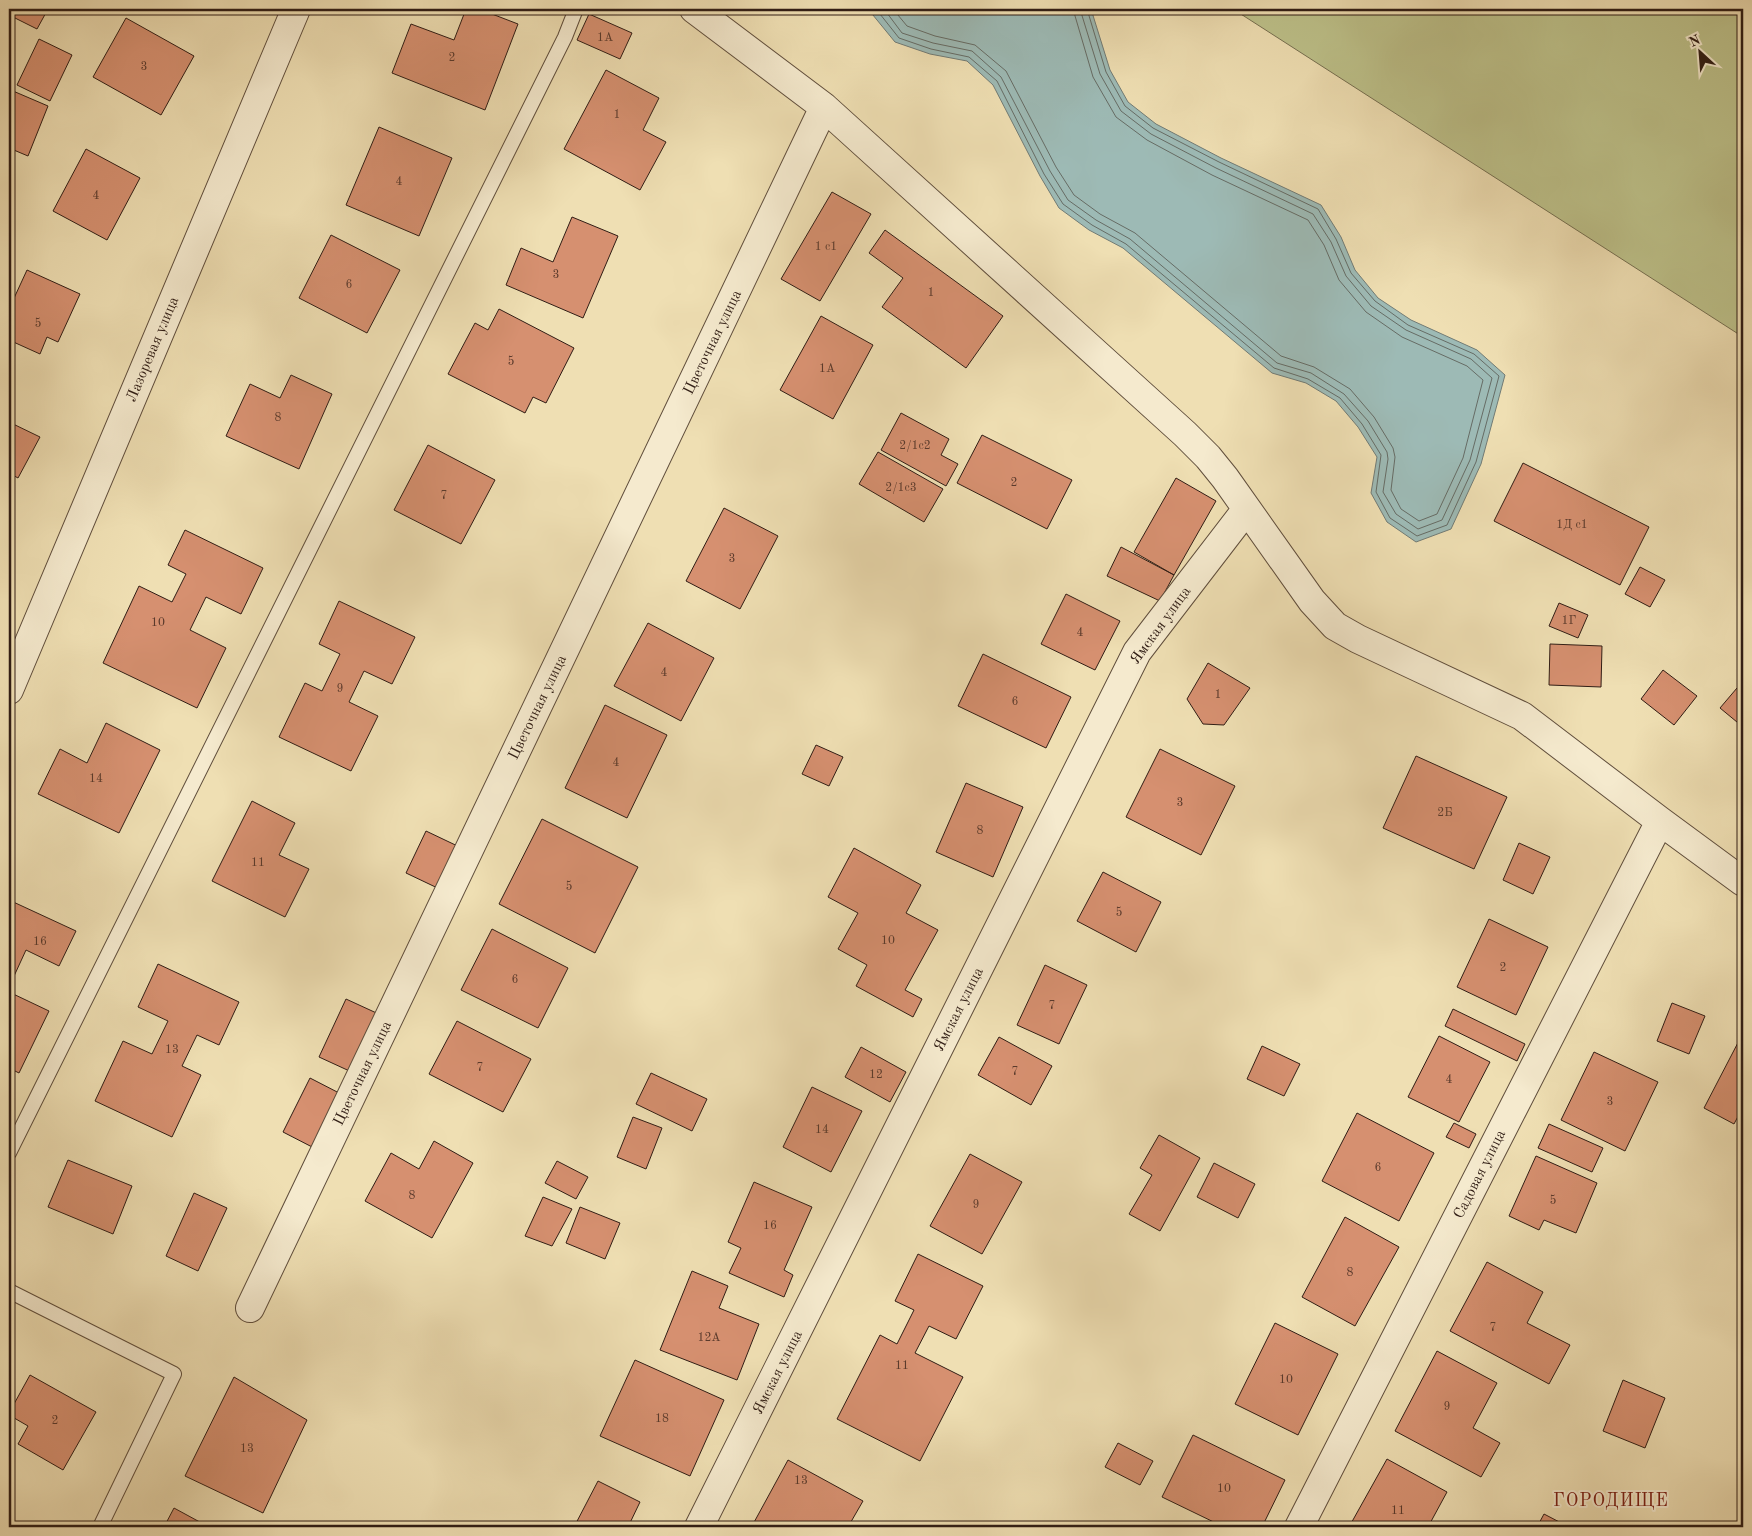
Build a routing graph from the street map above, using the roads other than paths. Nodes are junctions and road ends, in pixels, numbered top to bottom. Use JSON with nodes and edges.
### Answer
{"nodes":[{"id":1,"x":296,"y":9,"type":"edge"},
{"id":2,"x":576,"y":9,"type":"edge"},
{"id":3,"x":694,"y":9,"type":"edge"},
{"id":4,"x":824,"y":107,"type":"junction"},
{"id":5,"x":1246,"y":510,"type":"junction"},
{"id":6,"x":9,"y":690,"type":"edge"},
{"id":7,"x":1660,"y":821,"type":"junction"},
{"id":8,"x":1743,"y":882,"type":"edge"},
{"id":9,"x":9,"y":1153,"type":"edge"},
{"id":10,"x":9,"y":1291,"type":"edge"},
{"id":11,"x":250,"y":1308,"type":"dead end"},
{"id":12,"x":100,"y":1527,"type":"edge"},
{"id":13,"x":699,"y":1527,"type":"edge"},
{"id":14,"x":1299,"y":1527,"type":"edge"}],
"edges":[{"from":1,"to":6,"type":"street","name":"Лазоревая улица"},
{"from":2,"to":9,"type":"lane"},
{"from":3,"to":4,"type":"street"},
{"from":4,"to":5,"type":"street"},
{"from":4,"to":11,"type":"street","name":"Цветочная улица"},
{"from":5,"to":7,"type":"street"},
{"from":5,"to":13,"type":"street","name":"Ямская улица"},
{"from":7,"to":8,"type":"street"},
{"from":7,"to":14,"type":"street","name":"Садовая улица"},
{"from":10,"to":12,"type":"lane"}]}
